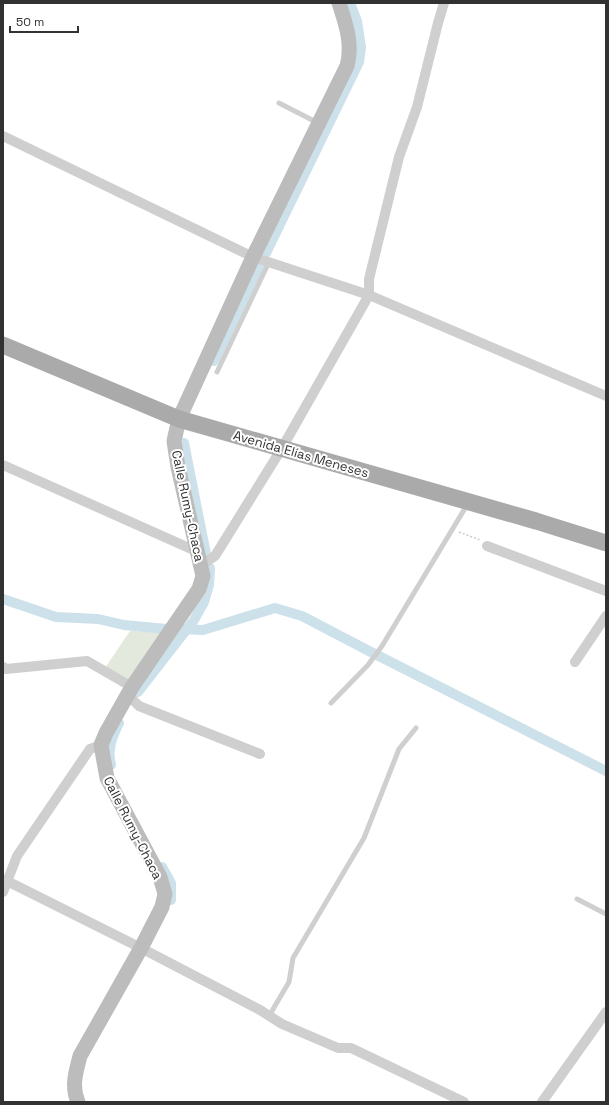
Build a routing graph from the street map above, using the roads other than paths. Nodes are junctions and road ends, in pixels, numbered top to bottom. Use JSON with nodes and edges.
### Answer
{"nodes":[{"id":1,"x":339,"y":3,"type":"edge"},
{"id":2,"x":444,"y":3,"type":"edge"},
{"id":3,"x":279,"y":103,"type":"dead end"},
{"id":4,"x":319,"y":124,"type":"junction"},
{"id":5,"x":3,"y":136,"type":"edge"},
{"id":6,"x":253,"y":257,"type":"junction"},
{"id":7,"x":269,"y":262,"type":"junction"},
{"id":8,"x":369,"y":295,"type":"junction"},
{"id":9,"x":3,"y":345,"type":"edge"},
{"id":10,"x":217,"y":372,"type":"dead end"},
{"id":11,"x":606,"y":396,"type":"edge"},
{"id":12,"x":179,"y":419,"type":"junction"},
{"id":13,"x":282,"y":448,"type":"junction"},
{"id":14,"x":3,"y":465,"type":"edge"},
{"id":15,"x":469,"y":502,"type":"junction"},
{"id":16,"x":606,"y":544,"type":"edge"},
{"id":17,"x":487,"y":546,"type":"road end"},
{"id":18,"x":199,"y":559,"type":"junction"},
{"id":19,"x":606,"y":590,"type":"edge"},
{"id":20,"x":606,"y":616,"type":"edge"},
{"id":21,"x":575,"y":662,"type":"dead end"},
{"id":22,"x":3,"y":667,"type":"edge"},
{"id":23,"x":130,"y":691,"type":"junction"},
{"id":24,"x":331,"y":703,"type":"dead end"},
{"id":25,"x":416,"y":728,"type":"dead end"},
{"id":26,"x":101,"y":745,"type":"junction"},
{"id":27,"x":260,"y":754,"type":"dead end"},
{"id":28,"x":7,"y":881,"type":"junction"},
{"id":29,"x":3,"y":892,"type":"edge"},
{"id":30,"x":577,"y":899,"type":"dead end"},
{"id":31,"x":606,"y":914,"type":"edge"},
{"id":32,"x":146,"y":950,"type":"junction"},
{"id":33,"x":606,"y":1012,"type":"edge"},
{"id":34,"x":269,"y":1016,"type":"junction"},
{"id":35,"x":78,"y":1102,"type":"edge"},
{"id":36,"x":464,"y":1102,"type":"edge"},
{"id":37,"x":542,"y":1102,"type":"edge"}],
"edges":[{"from":1,"to":4,"type":"street","name":"Calle Rumy-Chaca"},
{"from":2,"to":8,"type":"street"},
{"from":3,"to":4,"type":"lane"},
{"from":4,"to":6,"type":"street","name":"Calle Rumy-Chaca"},
{"from":5,"to":6,"type":"street"},
{"from":6,"to":7,"type":"street"},
{"from":6,"to":12,"type":"street","name":"Calle Rumy-Chaca"},
{"from":7,"to":8,"type":"street"},
{"from":7,"to":10,"type":"lane"},
{"from":8,"to":11,"type":"street"},
{"from":8,"to":13,"type":"street"},
{"from":9,"to":12,"type":"main road","name":"Avenida Elías Meneses"},
{"from":12,"to":13,"type":"main road","name":"Avenida Elías Meneses"},
{"from":12,"to":18,"type":"street","name":"Calle Rumy-Chaca"},
{"from":13,"to":15,"type":"main road","name":"Avenida Elías Meneses"},
{"from":13,"to":18,"type":"street"},
{"from":14,"to":18,"type":"street"},
{"from":15,"to":16,"type":"main road","name":"Avenida Elías Meneses"},
{"from":15,"to":24,"type":"lane"},
{"from":17,"to":19,"type":"street"},
{"from":18,"to":23,"type":"street","name":"Calle Rumy-Chaca"},
{"from":20,"to":21,"type":"street"},
{"from":22,"to":23,"type":"street"},
{"from":23,"to":26,"type":"street","name":"Calle Rumy-Chaca"},
{"from":23,"to":27,"type":"street"},
{"from":25,"to":34,"type":"lane"},
{"from":26,"to":28,"type":"street"},
{"from":26,"to":32,"type":"street","name":"Calle Rumy-Chaca"},
{"from":28,"to":29,"type":"street"},
{"from":28,"to":32,"type":"street"},
{"from":30,"to":31,"type":"lane"},
{"from":32,"to":34,"type":"street"},
{"from":32,"to":35,"type":"street","name":"Calle Rumy-Chaca"},
{"from":33,"to":37,"type":"street"},
{"from":34,"to":36,"type":"street"}]}
